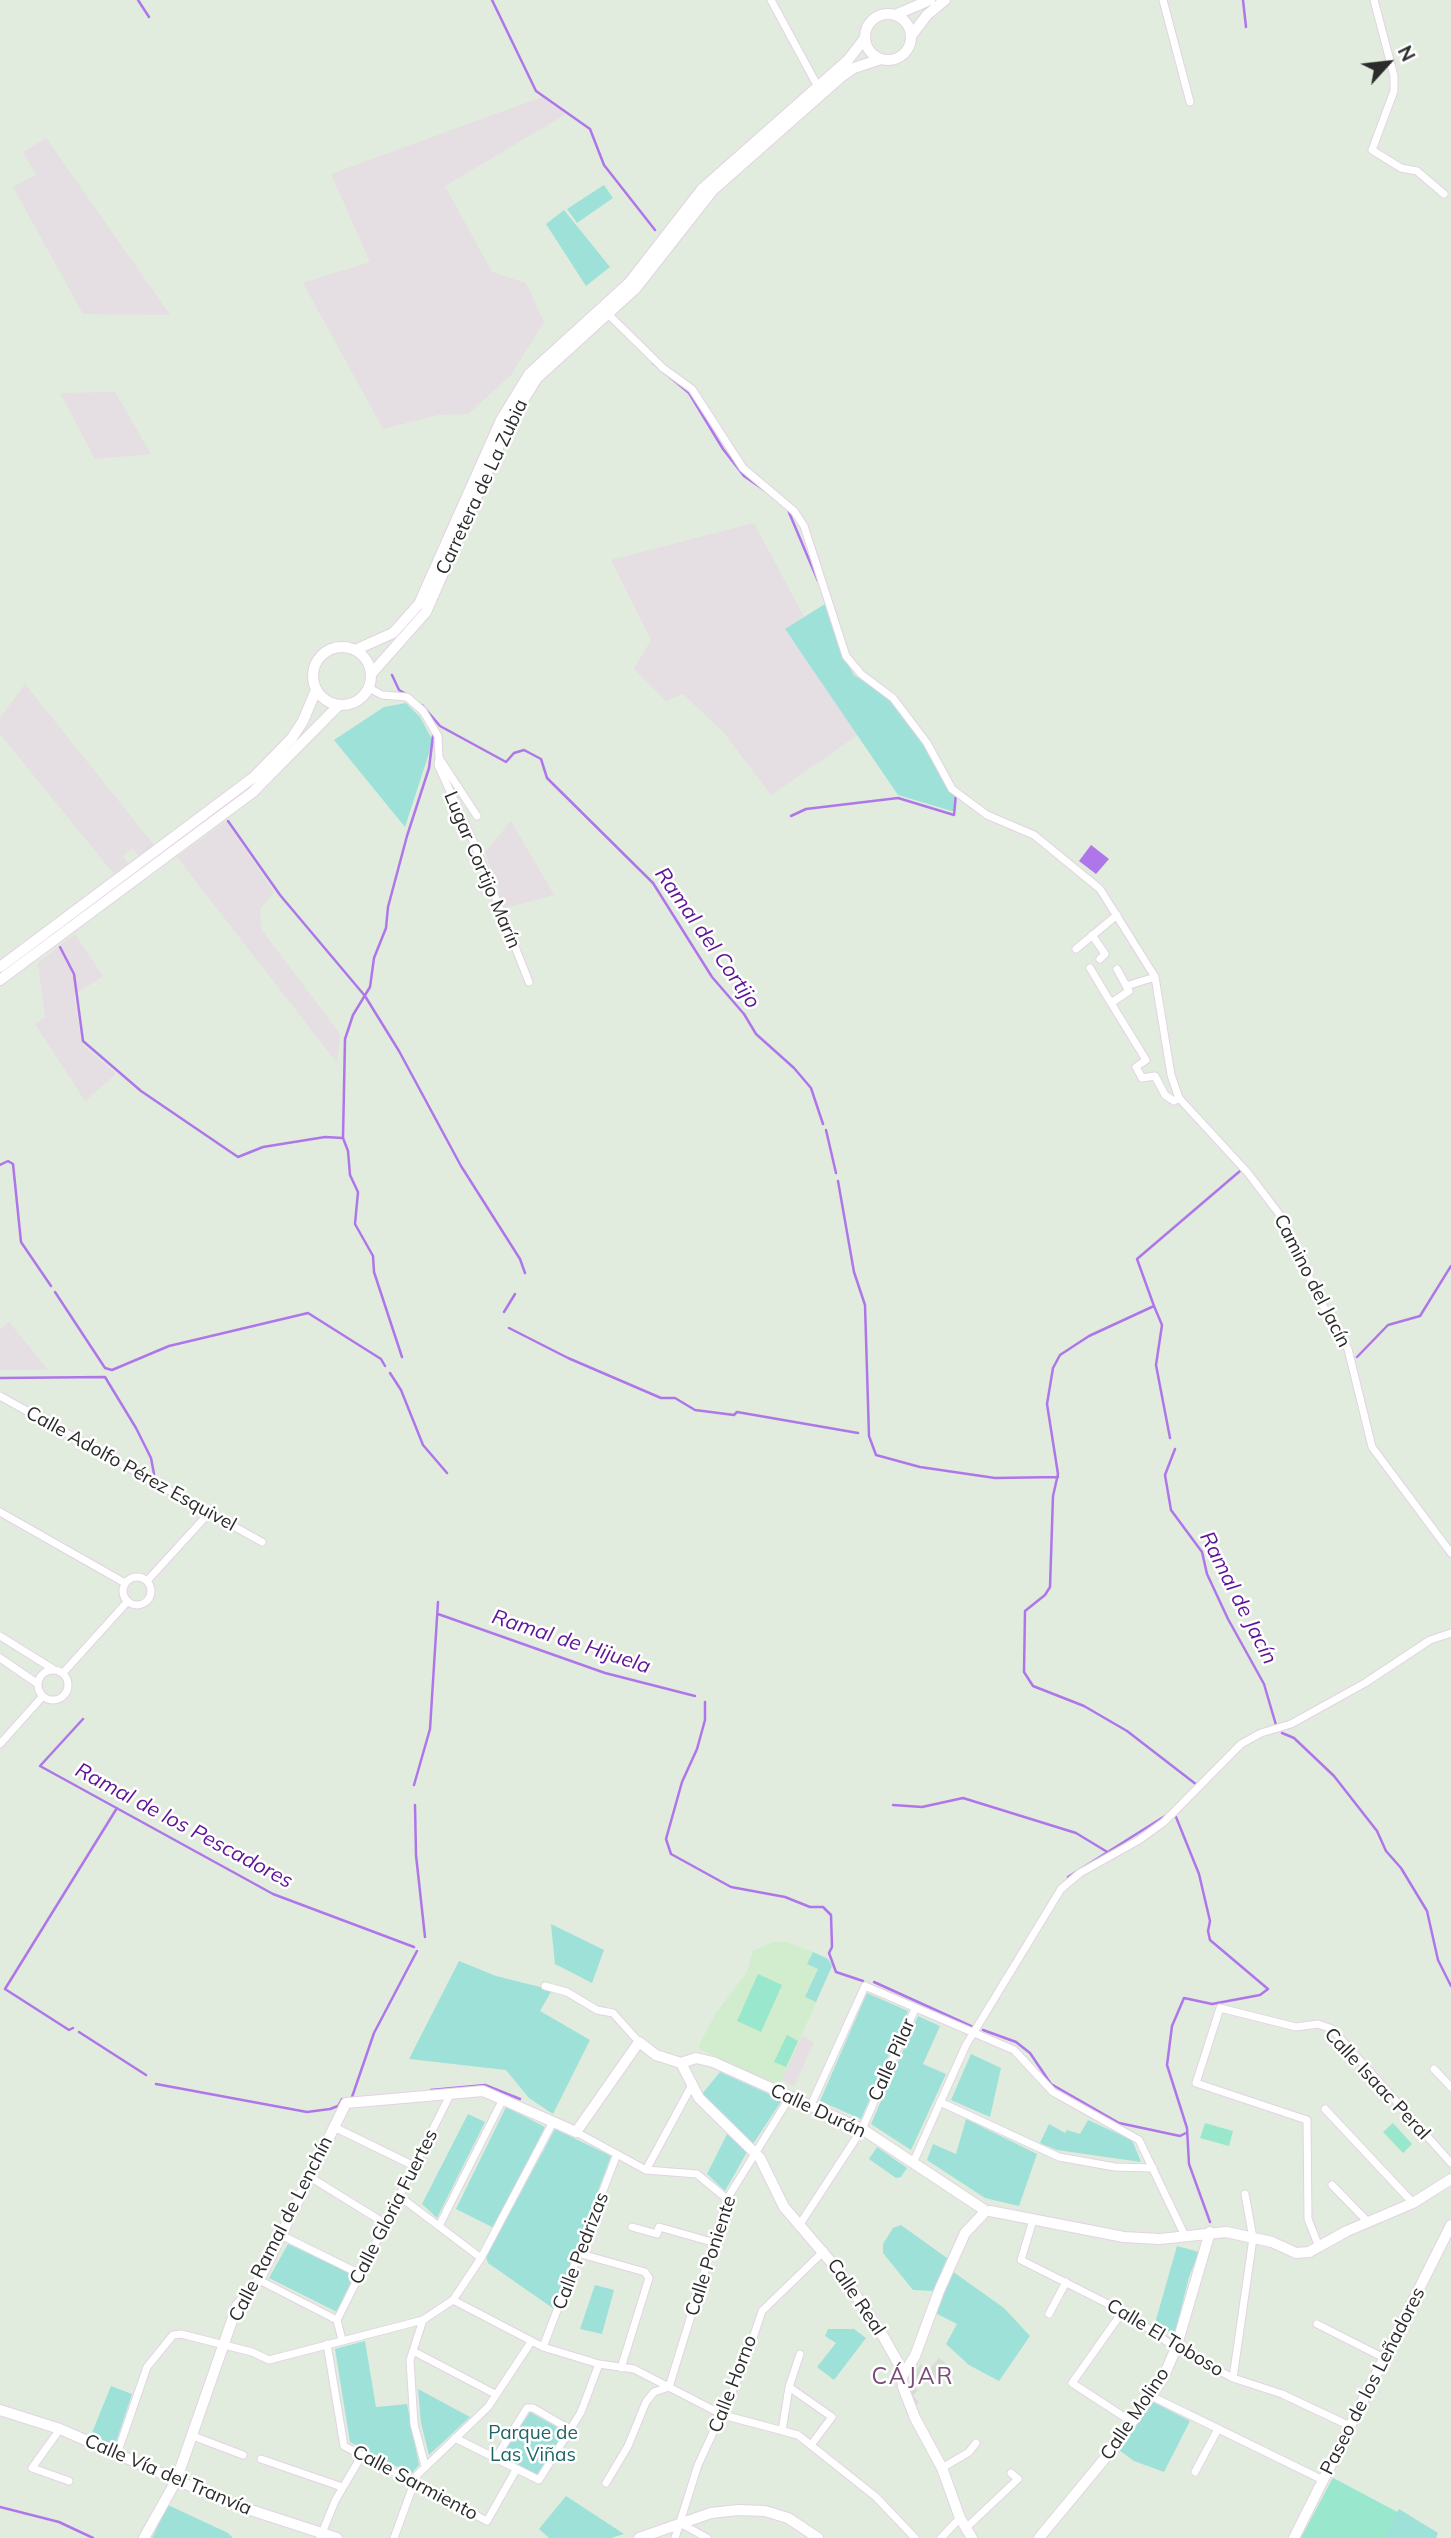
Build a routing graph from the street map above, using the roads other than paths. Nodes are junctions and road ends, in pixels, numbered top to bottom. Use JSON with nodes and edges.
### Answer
{"nodes":[{"id":1,"x":771,"y":0,"type":"edge"},
{"id":2,"x":945,"y":0,"type":"edge"},
{"id":3,"x":1163,"y":0,"type":"edge"},
{"id":4,"x":1374,"y":0,"type":"edge"},
{"id":5,"x":927,"y":1,"type":"edge"},
{"id":6,"x":895,"y":15,"type":"junction"},
{"id":7,"x":911,"y":36,"type":"junction"},
{"id":8,"x":865,"y":38,"type":"junction"},
{"id":9,"x":881,"y":59,"type":"junction"},
{"id":10,"x":817,"y":85,"type":"junction"},
{"id":11,"x":1190,"y":102,"type":"dead end"},
{"id":12,"x":1444,"y":194,"type":"dead end"},
{"id":13,"x":608,"y":314,"type":"junction"},
{"id":14,"x":355,"y":650,"type":"junction"},
{"id":15,"x":372,"y":673,"type":"junction"},
{"id":16,"x":369,"y":688,"type":"junction"},
{"id":17,"x":316,"y":690,"type":"junction"},
{"id":18,"x":338,"y":705,"type":"junction"},
{"id":19,"x":439,"y":758,"type":"junction"},
{"id":20,"x":477,"y":816,"type":"dead end"},
{"id":21,"x":1117,"y":915,"type":"junction"},
{"id":22,"x":1092,"y":935,"type":"junction"},
{"id":23,"x":1076,"y":949,"type":"dead end"},
{"id":24,"x":1100,"y":959,"type":"dead end"},
{"id":25,"x":0,"y":967,"type":"edge"},
{"id":26,"x":1090,"y":968,"type":"dead end"},
{"id":27,"x":1117,"y":969,"type":"dead end"},
{"id":28,"x":1155,"y":977,"type":"junction"},
{"id":29,"x":0,"y":980,"type":"edge"},
{"id":30,"x":529,"y":982,"type":"dead end"},
{"id":31,"x":1126,"y":985,"type":"junction"},
{"id":32,"x":1111,"y":1003,"type":"junction"},
{"id":33,"x":1180,"y":1098,"type":"junction"},
{"id":34,"x":0,"y":1396,"type":"edge"},
{"id":35,"x":0,"y":1512,"type":"edge"},
{"id":36,"x":209,"y":1513,"type":"junction"},
{"id":37,"x":262,"y":1542,"type":"dead end"},
{"id":38,"x":1451,"y":1553,"type":"edge"},
{"id":39,"x":146,"y":1581,"type":"junction"},
{"id":40,"x":125,"y":1583,"type":"junction"},
{"id":41,"x":128,"y":1601,"type":"junction"},
{"id":42,"x":1451,"y":1633,"type":"edge"},
{"id":43,"x":0,"y":1636,"type":"edge"},
{"id":44,"x":0,"y":1658,"type":"edge"},
{"id":45,"x":54,"y":1670,"type":"junction"},
{"id":46,"x":63,"y":1673,"type":"junction"},
{"id":47,"x":38,"y":1684,"type":"junction"},
{"id":48,"x":43,"y":1696,"type":"junction"},
{"id":49,"x":0,"y":1744,"type":"edge"},
{"id":50,"x":545,"y":1986,"type":"dead end"},
{"id":51,"x":915,"y":2009,"type":"junction"},
{"id":52,"x":973,"y":2034,"type":"junction"},
{"id":53,"x":639,"y":2042,"type":"junction"},
{"id":54,"x":681,"y":2063,"type":"junction"},
{"id":55,"x":1434,"y":2069,"type":"dead end"},
{"id":56,"x":692,"y":2085,"type":"junction"},
{"id":57,"x":1451,"y":2087,"type":"edge"},
{"id":58,"x":451,"y":2093,"type":"junction"},
{"id":59,"x":790,"y":2097,"type":"junction"},
{"id":60,"x":503,"y":2099,"type":"junction"},
{"id":61,"x":940,"y":2102,"type":"junction"},
{"id":62,"x":811,"y":2105,"type":"junction"},
{"id":63,"x":1325,"y":2109,"type":"dead end"},
{"id":64,"x":554,"y":2122,"type":"junction"},
{"id":65,"x":334,"y":2127,"type":"junction"},
{"id":66,"x":862,"y":2129,"type":"junction"},
{"id":67,"x":576,"y":2132,"type":"junction"},
{"id":68,"x":754,"y":2152,"type":"junction"},
{"id":69,"x":617,"y":2154,"type":"junction"},
{"id":70,"x":913,"y":2163,"type":"junction"},
{"id":71,"x":1451,"y":2163,"type":"edge"},
{"id":72,"x":414,"y":2166,"type":"junction"},
{"id":73,"x":1153,"y":2168,"type":"junction"},
{"id":74,"x":646,"y":2170,"type":"junction"},
{"id":75,"x":310,"y":2176,"type":"junction"},
{"id":76,"x":1451,"y":2179,"type":"edge"},
{"id":77,"x":1332,"y":2185,"type":"dead end"},
{"id":78,"x":1245,"y":2194,"type":"dead end"},
{"id":79,"x":399,"y":2196,"type":"junction"},
{"id":80,"x":727,"y":2200,"type":"junction"},
{"id":81,"x":1413,"y":2203,"type":"junction"},
{"id":82,"x":985,"y":2212,"type":"junction"},
{"id":83,"x":1033,"y":2220,"type":"junction"},
{"id":84,"x":1369,"y":2223,"type":"junction"},
{"id":85,"x":386,"y":2224,"type":"junction"},
{"id":86,"x":800,"y":2224,"type":"junction"},
{"id":87,"x":1451,"y":2225,"type":"edge"},
{"id":88,"x":439,"y":2226,"type":"junction"},
{"id":89,"x":632,"y":2227,"type":"dead end"},
{"id":90,"x":1210,"y":2232,"type":"junction"},
{"id":91,"x":281,"y":2235,"type":"junction"},
{"id":92,"x":1185,"y":2236,"type":"junction"},
{"id":93,"x":1253,"y":2238,"type":"junction"},
{"id":94,"x":712,"y":2242,"type":"junction"},
{"id":95,"x":1319,"y":2247,"type":"junction"},
{"id":96,"x":824,"y":2251,"type":"junction"},
{"id":97,"x":581,"y":2254,"type":"junction"},
{"id":98,"x":481,"y":2258,"type":"junction"},
{"id":99,"x":360,"y":2274,"type":"junction"},
{"id":100,"x":259,"y":2280,"type":"junction"},
{"id":101,"x":1066,"y":2282,"type":"junction"},
{"id":102,"x":453,"y":2300,"type":"junction"},
{"id":103,"x":1123,"y":2311,"type":"junction"},
{"id":104,"x":1049,"y":2315,"type":"dead end"},
{"id":105,"x":337,"y":2320,"type":"junction"},
{"id":106,"x":423,"y":2320,"type":"junction"},
{"id":107,"x":1317,"y":2324,"type":"dead end"},
{"id":108,"x":342,"y":2340,"type":"junction"},
{"id":109,"x":531,"y":2342,"type":"junction"},
{"id":110,"x":327,"y":2344,"type":"junction"},
{"id":111,"x":224,"y":2347,"type":"junction"},
{"id":112,"x":543,"y":2347,"type":"junction"},
{"id":113,"x":1176,"y":2348,"type":"junction"},
{"id":114,"x":412,"y":2351,"type":"junction"},
{"id":115,"x":800,"y":2354,"type":"dead end"},
{"id":116,"x":1384,"y":2358,"type":"junction"},
{"id":117,"x":599,"y":2364,"type":"junction"},
{"id":118,"x":621,"y":2368,"type":"junction"},
{"id":119,"x":903,"y":2375,"type":"junction"},
{"id":120,"x":1233,"y":2378,"type":"junction"},
{"id":121,"x":789,"y":2387,"type":"junction"},
{"id":122,"x":669,"y":2388,"type":"junction"},
{"id":123,"x":495,"y":2394,"type":"junction"},
{"id":124,"x":1152,"y":2396,"type":"junction"},
{"id":125,"x":0,"y":2410,"type":"edge"},
{"id":126,"x":723,"y":2415,"type":"junction"},
{"id":127,"x":1132,"y":2422,"type":"junction"},
{"id":128,"x":1350,"y":2426,"type":"junction"},
{"id":129,"x":1218,"y":2429,"type":"junction"},
{"id":130,"x":60,"y":2430,"type":"junction"},
{"id":131,"x":571,"y":2430,"type":"junction"},
{"id":132,"x":782,"y":2431,"type":"junction"},
{"id":133,"x":193,"y":2436,"type":"junction"},
{"id":134,"x":455,"y":2438,"type":"junction"},
{"id":135,"x":976,"y":2443,"type":"dead end"},
{"id":136,"x":811,"y":2445,"type":"junction"},
{"id":137,"x":117,"y":2454,"type":"junction"},
{"id":138,"x":243,"y":2455,"type":"dead end"},
{"id":139,"x":362,"y":2455,"type":"junction"},
{"id":140,"x":261,"y":2459,"type":"dead end"},
{"id":141,"x":495,"y":2459,"type":"junction"},
{"id":142,"x":425,"y":2466,"type":"junction"},
{"id":143,"x":942,"y":2468,"type":"junction"},
{"id":144,"x":516,"y":2470,"type":"junction"},
{"id":145,"x":1195,"y":2472,"type":"dead end"},
{"id":146,"x":1011,"y":2473,"type":"dead end"},
{"id":147,"x":1323,"y":2480,"type":"junction"},
{"id":148,"x":69,"y":2481,"type":"dead end"},
{"id":149,"x":176,"y":2481,"type":"junction"},
{"id":150,"x":606,"y":2483,"type":"dead end"},
{"id":151,"x":415,"y":2484,"type":"junction"},
{"id":152,"x":342,"y":2487,"type":"junction"},
{"id":153,"x":679,"y":2523,"type":"junction"},
{"id":154,"x":966,"y":2528,"type":"edge"},
{"id":155,"x":320,"y":2536,"type":"edge"},
{"id":156,"x":144,"y":2538,"type":"edge"},
{"id":157,"x":337,"y":2538,"type":"edge"},
{"id":158,"x":394,"y":2538,"type":"edge"},
{"id":159,"x":639,"y":2538,"type":"edge"},
{"id":160,"x":675,"y":2538,"type":"edge"},
{"id":161,"x":707,"y":2538,"type":"edge"},
{"id":162,"x":818,"y":2538,"type":"edge"},
{"id":163,"x":915,"y":2538,"type":"edge"},
{"id":164,"x":940,"y":2538,"type":"edge"},
{"id":165,"x":1039,"y":2538,"type":"edge"},
{"id":166,"x":1294,"y":2538,"type":"edge"}],
"edges":[{"from":1,"to":10,"type":"street"},
{"from":2,"to":7,"type":"street"},
{"from":3,"to":11,"type":"street"},
{"from":4,"to":12,"type":"street"},
{"from":5,"to":6,"type":"street"},
{"from":6,"to":7,"type":"street"},
{"from":6,"to":8,"type":"street"},
{"from":7,"to":9,"type":"street"},
{"from":8,"to":9,"type":"street"},
{"from":8,"to":10,"type":"street","name":"Carretera de La Zubia"},
{"from":9,"to":13,"type":"street","name":"Carretera de La Zubia"},
{"from":10,"to":14,"type":"street","name":"Carretera de La Zubia"},
{"from":13,"to":15,"type":"street","name":"Carretera de La Zubia"},
{"from":13,"to":21,"type":"street"},
{"from":14,"to":15,"type":"street"},
{"from":14,"to":17,"type":"street"},
{"from":15,"to":16,"type":"street"},
{"from":16,"to":18,"type":"street"},
{"from":16,"to":19,"type":"street","name":"Lugar Cortijo Marín"},
{"from":17,"to":18,"type":"street"},
{"from":17,"to":25,"type":"street"},
{"from":18,"to":29,"type":"street"},
{"from":19,"to":20,"type":"street","name":"Lugar Cortijo Marín"},
{"from":19,"to":30,"type":"street","name":"Lugar Cortijo Marín"},
{"from":21,"to":22,"type":"street"},
{"from":21,"to":28,"type":"street"},
{"from":22,"to":23,"type":"street"},
{"from":22,"to":24,"type":"street"},
{"from":26,"to":32,"type":"street"},
{"from":27,"to":31,"type":"street"},
{"from":28,"to":31,"type":"street"},
{"from":28,"to":33,"type":"street"},
{"from":31,"to":32,"type":"street"},
{"from":32,"to":33,"type":"street"},
{"from":33,"to":38,"type":"street","name":"Camino del Jacín"},
{"from":34,"to":36,"type":"street","name":"Calle Adolfo Pérez Esquivel"},
{"from":35,"to":40,"type":"street"},
{"from":36,"to":37,"type":"street","name":"Calle Adolfo Pérez Esquivel"},
{"from":36,"to":39,"type":"street"},
{"from":39,"to":40,"type":"street"},
{"from":39,"to":41,"type":"street"},
{"from":40,"to":41,"type":"street"},
{"from":41,"to":46,"type":"street"},
{"from":42,"to":52,"type":"street"},
{"from":43,"to":45,"type":"street"},
{"from":44,"to":47,"type":"street"},
{"from":45,"to":46,"type":"street"},
{"from":45,"to":47,"type":"street"},
{"from":46,"to":48,"type":"street"},
{"from":47,"to":48,"type":"street"},
{"from":48,"to":49,"type":"street"},
{"from":50,"to":53,"type":"street"},
{"from":51,"to":52,"type":"street"},
{"from":51,"to":62,"type":"street"},
{"from":51,"to":66,"type":"street","name":"Calle Pilar"},
{"from":52,"to":61,"type":"street"},
{"from":52,"to":73,"type":"street"},
{"from":53,"to":54,"type":"street"},
{"from":53,"to":67,"type":"street"},
{"from":54,"to":56,"type":"street","name":"Calle Real"},
{"from":54,"to":59,"type":"street","name":"Calle Durán"},
{"from":55,"to":57,"type":"street"},
{"from":56,"to":68,"type":"street","name":"Calle Real"},
{"from":56,"to":74,"type":"street"},
{"from":58,"to":60,"type":"street"},
{"from":58,"to":65,"type":"street","name":"Calle Ramal de Lenchín"},
{"from":58,"to":72,"type":"street","name":"Calle Gloria Fuertes"},
{"from":59,"to":62,"type":"street","name":"Calle Durán"},
{"from":59,"to":68,"type":"street","name":"Calle Poniente"},
{"from":60,"to":64,"type":"street"},
{"from":60,"to":88,"type":"street"},
{"from":61,"to":70,"type":"street"},
{"from":61,"to":73,"type":"street"},
{"from":62,"to":66,"type":"street","name":"Calle Durán"},
{"from":63,"to":81,"type":"street"},
{"from":64,"to":67,"type":"street"},
{"from":64,"to":98,"type":"street"},
{"from":65,"to":72,"type":"street"},
{"from":65,"to":75,"type":"street","name":"Calle Ramal de Lenchín"},
{"from":66,"to":70,"type":"street","name":"Calle Durán"},
{"from":66,"to":86,"type":"street","name":"Calle Pilar"},
{"from":67,"to":69,"type":"street"},
{"from":68,"to":80,"type":"street","name":"Calle Poniente"},
{"from":68,"to":86,"type":"street","name":"Calle Real"},
{"from":69,"to":74,"type":"street"},
{"from":69,"to":97,"type":"street","name":"Calle Pedrizas"},
{"from":70,"to":82,"type":"street","name":"Calle Durán"},
{"from":71,"to":95,"type":"street","name":"Calle Isaac Peral"},
{"from":72,"to":79,"type":"street","name":"Calle Gloria Fuertes"},
{"from":73,"to":92,"type":"street"},
{"from":74,"to":80,"type":"street"},
{"from":75,"to":85,"type":"street"},
{"from":75,"to":91,"type":"street","name":"Calle Ramal de Lenchín"},
{"from":76,"to":81,"type":"street"},
{"from":77,"to":84,"type":"street"},
{"from":78,"to":93,"type":"street"},
{"from":79,"to":85,"type":"street","name":"Calle Gloria Fuertes"},
{"from":79,"to":88,"type":"street"},
{"from":80,"to":94,"type":"street","name":"Calle Poniente"},
{"from":81,"to":84,"type":"street"},
{"from":82,"to":83,"type":"street"},
{"from":82,"to":119,"type":"street"},
{"from":83,"to":92,"type":"street"},
{"from":83,"to":101,"type":"street","name":"Calle El Toboso"},
{"from":84,"to":95,"type":"street"},
{"from":85,"to":99,"type":"street","name":"Calle Gloria Fuertes"},
{"from":86,"to":96,"type":"street","name":"Calle Real"},
{"from":87,"to":116,"type":"street","name":"Paseo de los Leñadores"},
{"from":88,"to":98,"type":"street"},
{"from":89,"to":94,"type":"street"},
{"from":90,"to":92,"type":"street"},
{"from":90,"to":93,"type":"street"},
{"from":90,"to":113,"type":"street","name":"Calle Molino"},
{"from":91,"to":99,"type":"street"},
{"from":91,"to":100,"type":"street","name":"Calle Ramal de Lenchín"},
{"from":93,"to":95,"type":"street"},
{"from":93,"to":120,"type":"street"},
{"from":94,"to":122,"type":"street","name":"Calle Poniente"},
{"from":96,"to":119,"type":"street","name":"Calle Real"},
{"from":96,"to":126,"type":"street","name":"Calle Horno"},
{"from":97,"to":112,"type":"street","name":"Calle Pedrizas"},
{"from":97,"to":118,"type":"street"},
{"from":98,"to":102,"type":"street"},
{"from":99,"to":105,"type":"street","name":"Calle Gloria Fuertes"},
{"from":100,"to":105,"type":"street"},
{"from":100,"to":111,"type":"street","name":"Calle Ramal de Lenchín"},
{"from":101,"to":103,"type":"street","name":"Calle El Toboso"},
{"from":101,"to":104,"type":"street"},
{"from":102,"to":106,"type":"street"},
{"from":102,"to":109,"type":"street"},
{"from":103,"to":113,"type":"street","name":"Calle El Toboso"},
{"from":103,"to":127,"type":"street"},
{"from":105,"to":108,"type":"street"},
{"from":106,"to":108,"type":"street"},
{"from":106,"to":114,"type":"street"},
{"from":107,"to":116,"type":"street"},
{"from":108,"to":110,"type":"street"},
{"from":109,"to":112,"type":"street"},
{"from":109,"to":123,"type":"street"},
{"from":110,"to":111,"type":"street"},
{"from":110,"to":139,"type":"street","name":"Calle Sarmiento"},
{"from":111,"to":133,"type":"street","name":"Calle Ramal de Lenchín"},
{"from":111,"to":137,"type":"street"},
{"from":112,"to":117,"type":"street"},
{"from":113,"to":120,"type":"street","name":"Calle El Toboso"},
{"from":113,"to":124,"type":"street","name":"Calle Molino"},
{"from":114,"to":123,"type":"street"},
{"from":114,"to":142,"type":"street"},
{"from":115,"to":121,"type":"street"},
{"from":116,"to":128,"type":"street","name":"Paseo de los Leñadores"},
{"from":117,"to":118,"type":"street"},
{"from":117,"to":131,"type":"street"},
{"from":118,"to":122,"type":"street"},
{"from":119,"to":143,"type":"street","name":"Calle Real"},
{"from":120,"to":128,"type":"street","name":"Calle El Toboso"},
{"from":121,"to":132,"type":"street"},
{"from":121,"to":136,"type":"street"},
{"from":122,"to":126,"type":"street"},
{"from":122,"to":150,"type":"street"},
{"from":123,"to":134,"type":"street"},
{"from":124,"to":127,"type":"street","name":"Calle Molino"},
{"from":124,"to":129,"type":"street"},
{"from":125,"to":130,"type":"street","name":"Calle Vía del Tranvía"},
{"from":126,"to":132,"type":"street"},
{"from":126,"to":153,"type":"street","name":"Calle Horno"},
{"from":127,"to":165,"type":"street","name":"Calle Molino"},
{"from":128,"to":147,"type":"street","name":"Paseo de los Leñadores"},
{"from":129,"to":145,"type":"street"},
{"from":129,"to":147,"type":"street"},
{"from":130,"to":137,"type":"street","name":"Calle Vía del Tranvía"},
{"from":130,"to":148,"type":"street"},
{"from":131,"to":141,"type":"street"},
{"from":131,"to":144,"type":"street"},
{"from":132,"to":136,"type":"street"},
{"from":133,"to":138,"type":"street"},
{"from":133,"to":149,"type":"street","name":"Calle Ramal de Lenchín"},
{"from":134,"to":141,"type":"street"},
{"from":134,"to":142,"type":"street"},
{"from":135,"to":143,"type":"street"},
{"from":136,"to":163,"type":"street"},
{"from":137,"to":149,"type":"street","name":"Calle Vía del Tranvía"},
{"from":139,"to":151,"type":"street","name":"Calle Sarmiento"},
{"from":139,"to":152,"type":"street"},
{"from":140,"to":152,"type":"street"},
{"from":141,"to":144,"type":"street"},
{"from":142,"to":151,"type":"street"},
{"from":143,"to":154,"type":"street","name":"Calle Real"},
{"from":144,"to":151,"type":"street","name":"Calle Sarmiento"},
{"from":146,"to":154,"type":"street"},
{"from":147,"to":166,"type":"street","name":"Paseo de los Leñadores"},
{"from":149,"to":155,"type":"street","name":"Calle Vía del Tranvía"},
{"from":149,"to":156,"type":"street","name":"Calle Ramal de Lenchín"},
{"from":151,"to":158,"type":"street"},
{"from":152,"to":155,"type":"street"},
{"from":153,"to":159,"type":"street"},
{"from":153,"to":160,"type":"street","name":"Calle Horno"},
{"from":153,"to":161,"type":"street"},
{"from":153,"to":162,"type":"street"},
{"from":154,"to":164,"type":"street"},
{"from":155,"to":157,"type":"street","name":"Calle Vía del Tranvía"}]}
